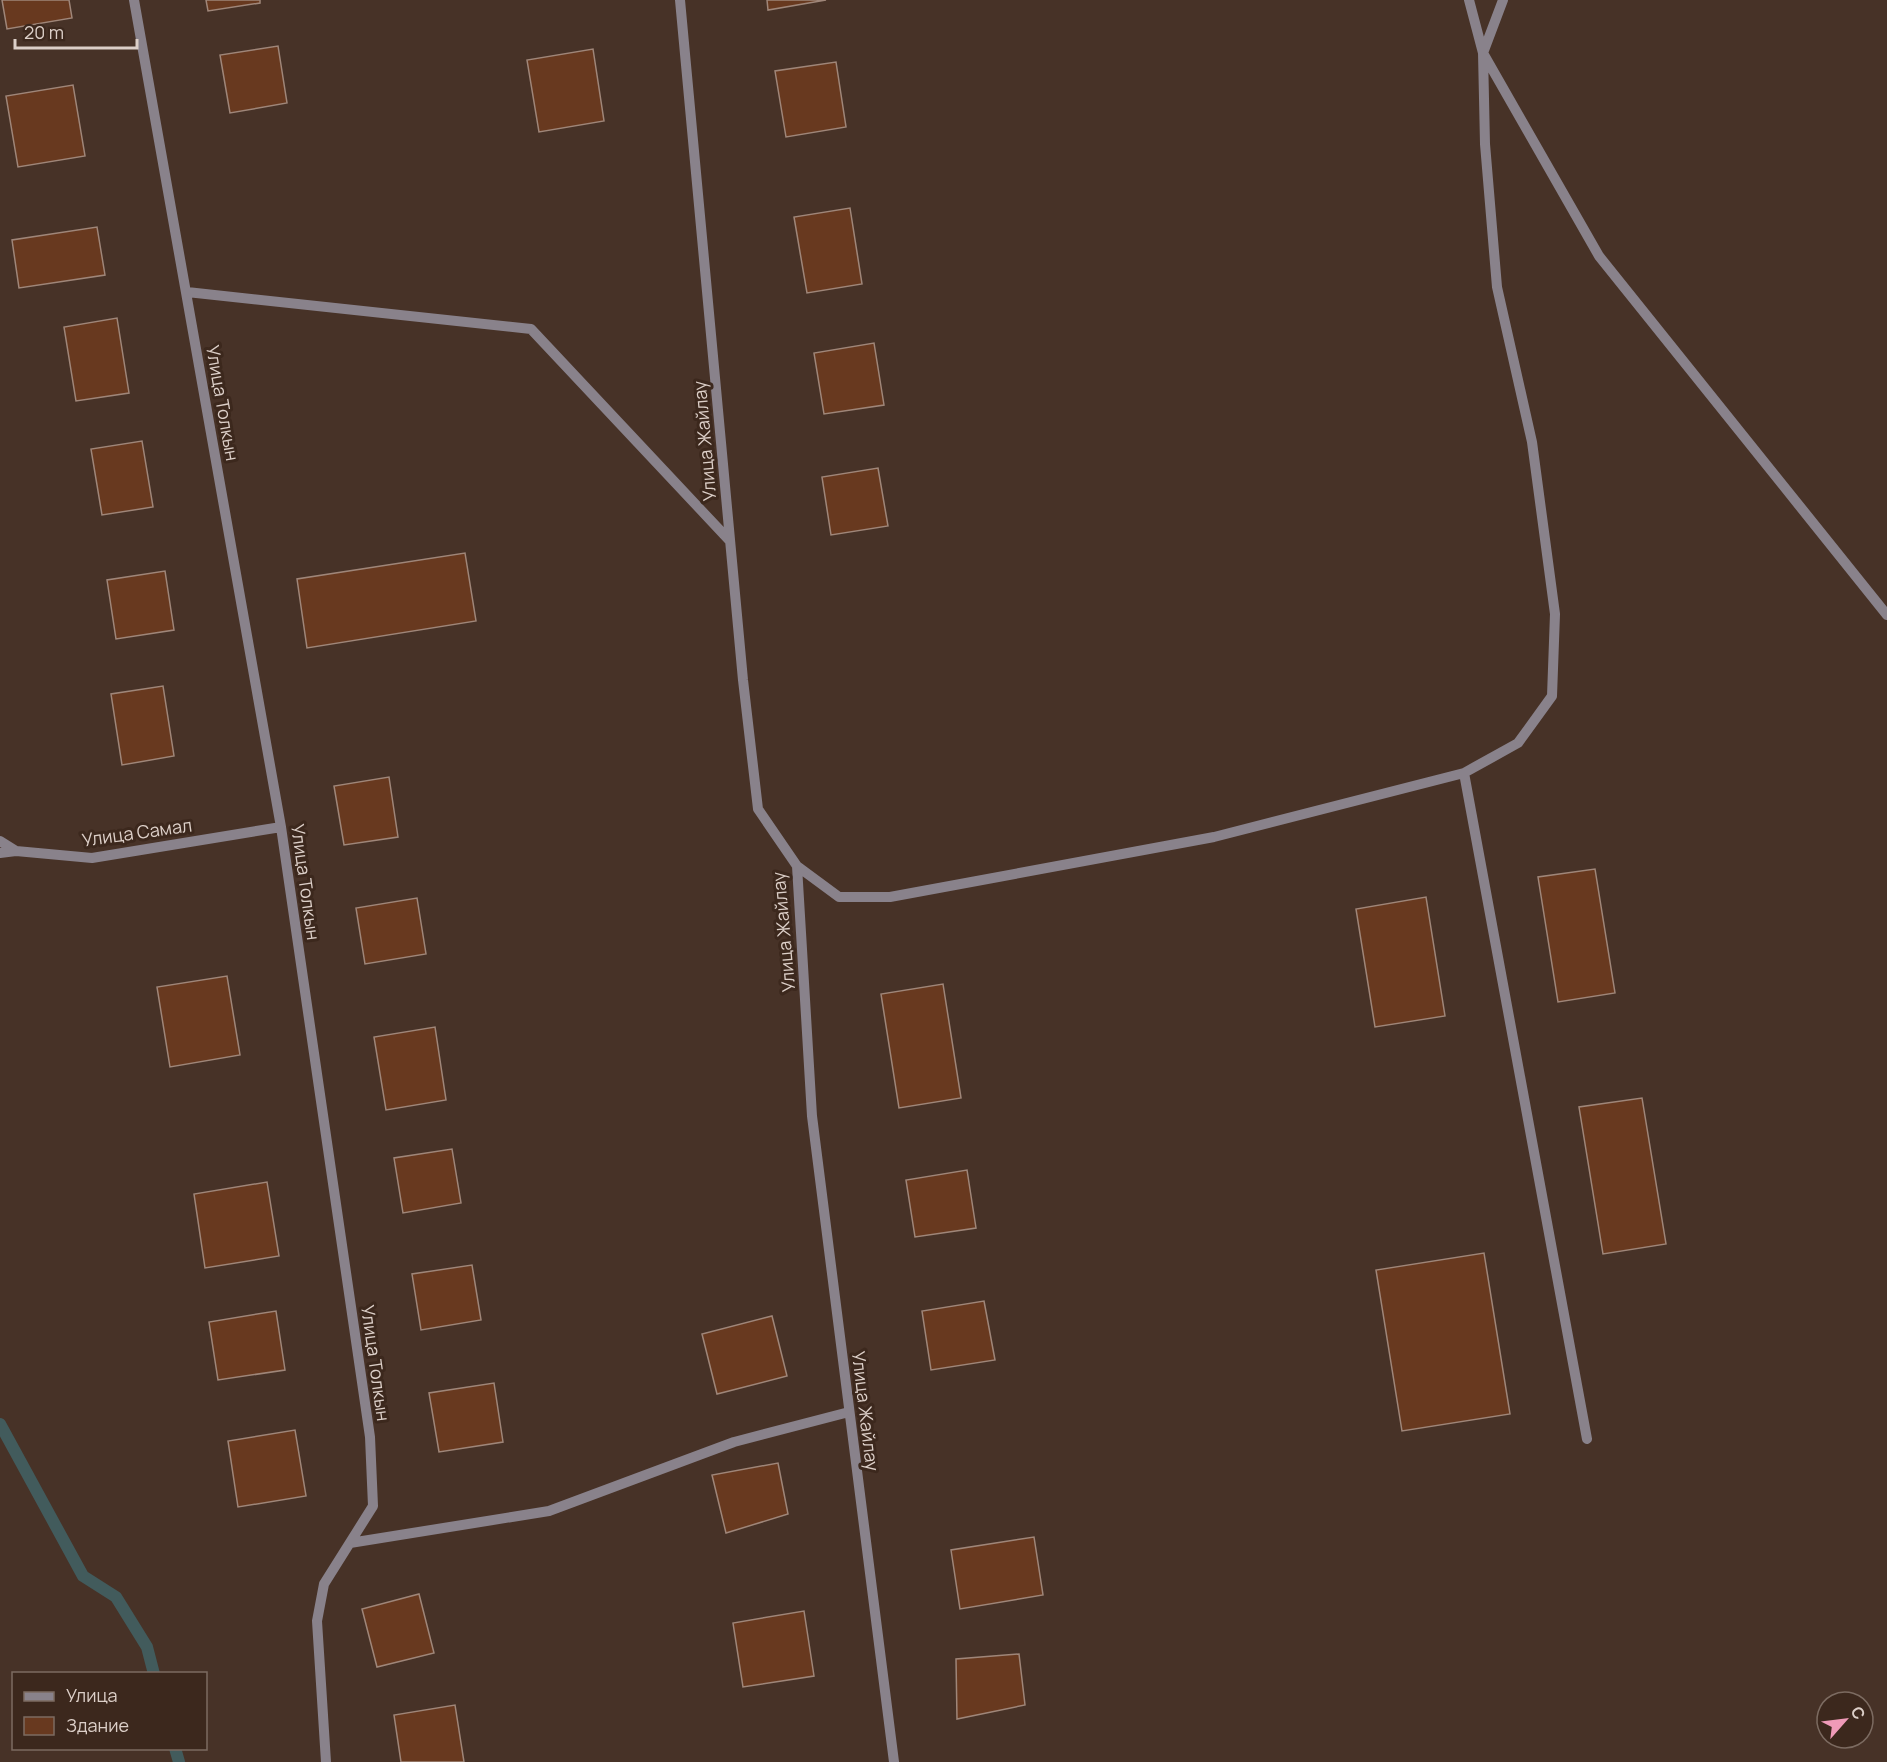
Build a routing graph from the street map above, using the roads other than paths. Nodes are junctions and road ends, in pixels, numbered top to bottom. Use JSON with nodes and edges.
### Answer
{"nodes":[{"id":1,"x":134,"y":0,"type":"edge"},
{"id":2,"x":680,"y":0,"type":"edge"},
{"id":3,"x":1469,"y":0,"type":"edge"},
{"id":4,"x":1503,"y":0,"type":"edge"},
{"id":5,"x":1483,"y":53,"type":"junction"},
{"id":6,"x":187,"y":292,"type":"junction"},
{"id":7,"x":730,"y":541,"type":"junction"},
{"id":8,"x":1887,"y":615,"type":"edge"},
{"id":9,"x":1464,"y":773,"type":"junction"},
{"id":10,"x":281,"y":827,"type":"junction"},
{"id":11,"x":0,"y":841,"type":"edge"},
{"id":12,"x":16,"y":851,"type":"junction"},
{"id":13,"x":0,"y":853,"type":"edge"},
{"id":14,"x":797,"y":866,"type":"junction"},
{"id":15,"x":849,"y":1412,"type":"junction"},
{"id":16,"x":1587,"y":1439,"type":"dead end"},
{"id":17,"x":350,"y":1543,"type":"junction"},
{"id":18,"x":326,"y":1762,"type":"edge"},
{"id":19,"x":894,"y":1762,"type":"edge"}],
"edges":[{"from":1,"to":6,"type":"street","name":"Улица Толкын"},
{"from":2,"to":7,"type":"street","name":"Улица Жайлау"},
{"from":3,"to":5,"type":"street"},
{"from":4,"to":5,"type":"street"},
{"from":5,"to":8,"type":"street"},
{"from":5,"to":9,"type":"street"},
{"from":6,"to":7,"type":"street"},
{"from":6,"to":10,"type":"street","name":"Улица Толкын"},
{"from":7,"to":14,"type":"street","name":"Улица Жайлау"},
{"from":9,"to":14,"type":"street"},
{"from":9,"to":16,"type":"street"},
{"from":10,"to":12,"type":"street","name":"Улица Самал"},
{"from":10,"to":17,"type":"street","name":"Улица Толкын"},
{"from":11,"to":12,"type":"street","name":"Улица Самал"},
{"from":12,"to":13,"type":"street"},
{"from":14,"to":15,"type":"street","name":"Улица Жайлау"},
{"from":15,"to":17,"type":"street"},
{"from":15,"to":19,"type":"street","name":"Улица Жайлау"},
{"from":17,"to":18,"type":"street","name":"Улица Толкын"}]}
